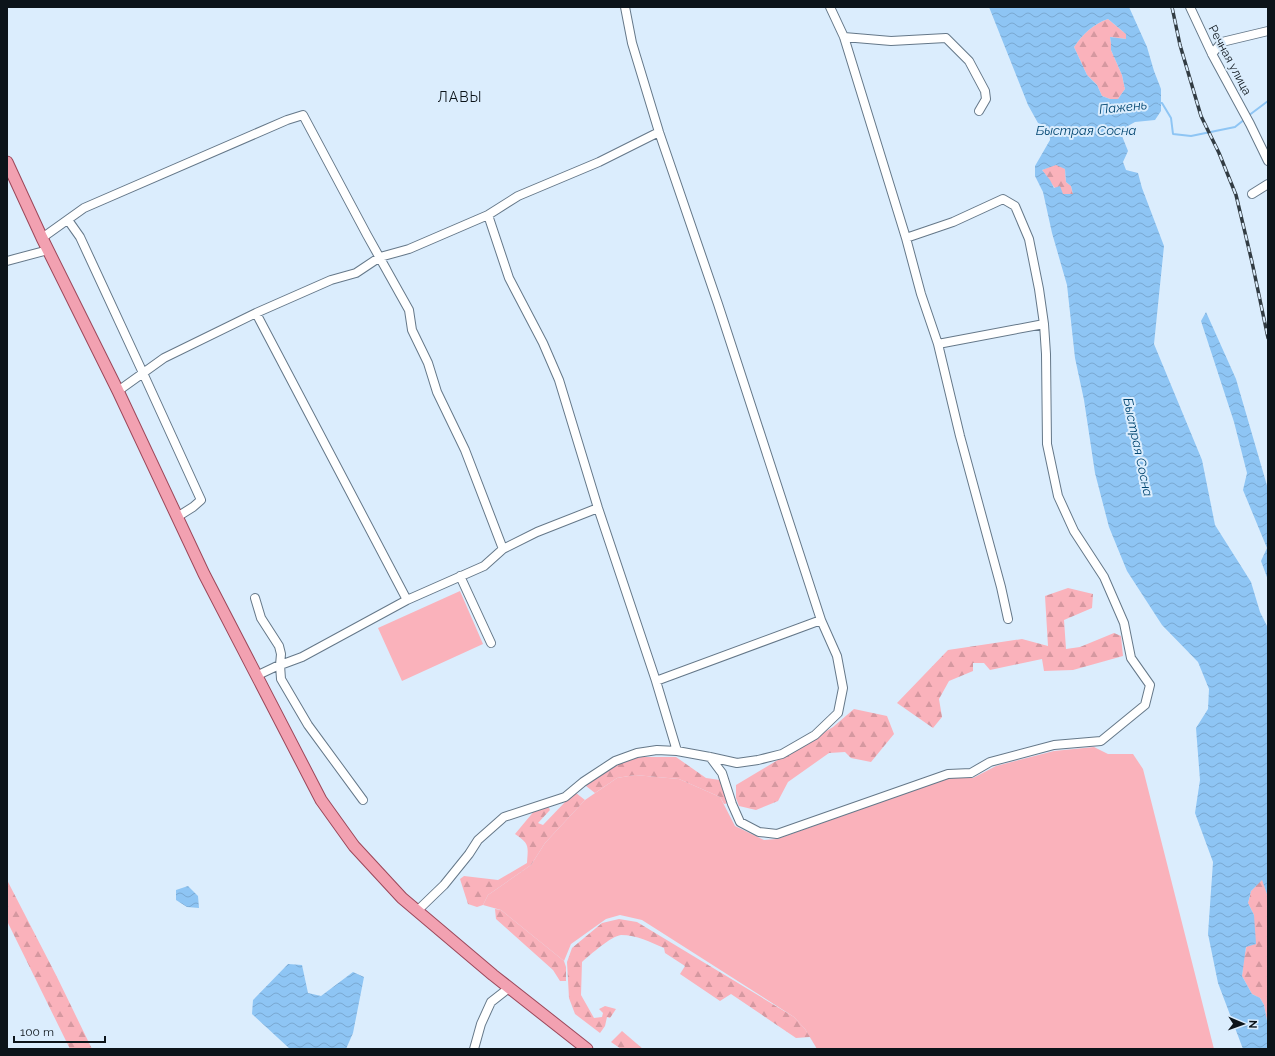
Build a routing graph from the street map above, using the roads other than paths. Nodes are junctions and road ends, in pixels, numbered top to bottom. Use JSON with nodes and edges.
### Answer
{"nodes":[{"id":1,"x":625,"y":7,"type":"edge"},
{"id":2,"x":830,"y":7,"type":"edge"},
{"id":3,"x":1190,"y":7,"type":"edge"},
{"id":4,"x":1268,"y":31,"type":"edge"},
{"id":5,"x":844,"y":37,"type":"junction"},
{"id":6,"x":1212,"y":54,"type":"junction"},
{"id":7,"x":979,"y":111,"type":"dead end"},
{"id":8,"x":659,"y":132,"type":"junction"},
{"id":9,"x":1268,"y":161,"type":"edge"},
{"id":10,"x":7,"y":162,"type":"edge"},
{"id":11,"x":1268,"y":184,"type":"edge"},
{"id":12,"x":1252,"y":194,"type":"dead end"},
{"id":13,"x":488,"y":215,"type":"junction"},
{"id":14,"x":68,"y":220,"type":"junction"},
{"id":15,"x":42,"y":238,"type":"junction"},
{"id":16,"x":906,"y":238,"type":"junction"},
{"id":17,"x":48,"y":250,"type":"junction"},
{"id":18,"x":380,"y":257,"type":"junction"},
{"id":19,"x":7,"y":261,"type":"edge"},
{"id":20,"x":256,"y":313,"type":"junction"},
{"id":21,"x":1044,"y":324,"type":"junction"},
{"id":22,"x":938,"y":344,"type":"junction"},
{"id":23,"x":143,"y":373,"type":"junction"},
{"id":24,"x":118,"y":391,"type":"junction"},
{"id":25,"x":598,"y":508,"type":"junction"},
{"id":26,"x":177,"y":517,"type":"junction"},
{"id":27,"x":504,"y":549,"type":"junction"},
{"id":28,"x":460,"y":576,"type":"junction"},
{"id":29,"x":255,"y":598,"type":"dead end"},
{"id":30,"x":407,"y":600,"type":"junction"},
{"id":31,"x":1008,"y":619,"type":"dead end"},
{"id":32,"x":821,"y":620,"type":"junction"},
{"id":33,"x":491,"y":643,"type":"dead end"},
{"id":34,"x":280,"y":665,"type":"junction"},
{"id":35,"x":256,"y":676,"type":"junction"},
{"id":36,"x":656,"y":680,"type":"junction"},
{"id":37,"x":677,"y":751,"type":"junction"},
{"id":38,"x":710,"y":757,"type":"junction"},
{"id":39,"x":363,"y":800,"type":"dead end"},
{"id":40,"x":417,"y":911,"type":"junction"},
{"id":41,"x":509,"y":988,"type":"junction"},
{"id":42,"x":474,"y":1049,"type":"edge"},
{"id":43,"x":587,"y":1049,"type":"edge"}],
"edges":[{"from":1,"to":8,"type":"street"},
{"from":2,"to":5,"type":"street"},
{"from":3,"to":6,"type":"street","name":"Речная улица"},
{"from":4,"to":6,"type":"street"},
{"from":5,"to":7,"type":"street"},
{"from":5,"to":16,"type":"street"},
{"from":6,"to":9,"type":"street","name":"Речная улица"},
{"from":8,"to":13,"type":"street"},
{"from":8,"to":32,"type":"street"},
{"from":10,"to":15,"type":"main road"},
{"from":11,"to":12,"type":"street"},
{"from":13,"to":18,"type":"street"},
{"from":13,"to":25,"type":"street"},
{"from":14,"to":15,"type":"street"},
{"from":14,"to":18,"type":"street"},
{"from":14,"to":23,"type":"street"},
{"from":15,"to":17,"type":"main road"},
{"from":16,"to":21,"type":"street"},
{"from":16,"to":22,"type":"street"},
{"from":17,"to":19,"type":"street"},
{"from":17,"to":24,"type":"main road"},
{"from":18,"to":20,"type":"street"},
{"from":18,"to":27,"type":"street"},
{"from":20,"to":23,"type":"street"},
{"from":20,"to":30,"type":"street"},
{"from":21,"to":22,"type":"street"},
{"from":21,"to":38,"type":"street"},
{"from":22,"to":31,"type":"street"},
{"from":23,"to":24,"type":"street"},
{"from":23,"to":26,"type":"street"},
{"from":24,"to":26,"type":"main road"},
{"from":25,"to":27,"type":"street"},
{"from":25,"to":36,"type":"street"},
{"from":26,"to":35,"type":"main road"},
{"from":27,"to":28,"type":"street"},
{"from":28,"to":30,"type":"street"},
{"from":28,"to":33,"type":"street"},
{"from":29,"to":34,"type":"street"},
{"from":30,"to":34,"type":"street"},
{"from":32,"to":36,"type":"street"},
{"from":32,"to":38,"type":"street"},
{"from":34,"to":35,"type":"street"},
{"from":34,"to":39,"type":"street"},
{"from":35,"to":40,"type":"main road"},
{"from":36,"to":37,"type":"street"},
{"from":37,"to":38,"type":"street"},
{"from":37,"to":40,"type":"street"},
{"from":40,"to":41,"type":"main road"},
{"from":41,"to":42,"type":"street"},
{"from":41,"to":43,"type":"main road"}]}
